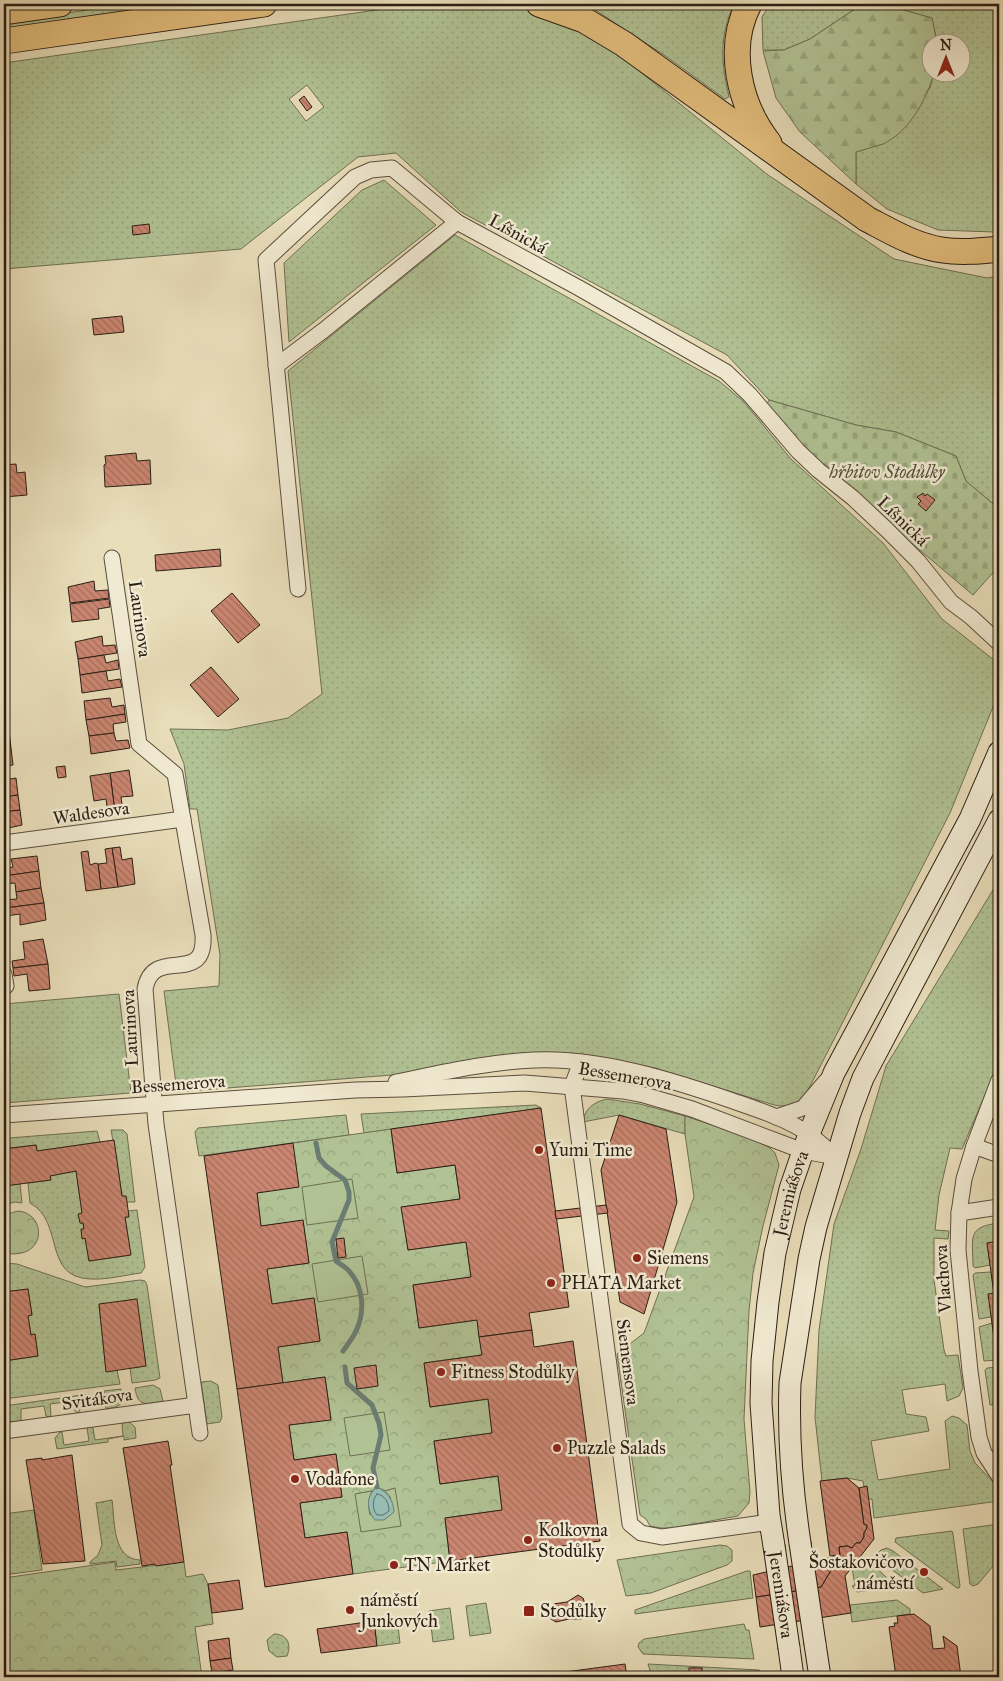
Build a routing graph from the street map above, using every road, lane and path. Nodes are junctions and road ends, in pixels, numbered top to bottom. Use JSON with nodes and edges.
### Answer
{"nodes":[{"id":1,"x":60,"y":4,"type":"edge"},
{"id":2,"x":264,"y":4,"type":"edge"},
{"id":3,"x":539,"y":4,"type":"edge"},
{"id":4,"x":749,"y":4,"type":"edge"},
{"id":5,"x":4,"y":12,"type":"edge"},
{"id":6,"x":4,"y":41,"type":"edge"},
{"id":7,"x":786,"y":162,"type":"junction"},
{"id":8,"x":457,"y":222,"type":"junction"},
{"id":9,"x":999,"y":249,"type":"edge"},
{"id":10,"x":276,"y":366,"type":"junction"},
{"id":11,"x":112,"y":558,"type":"dead end"},
{"id":12,"x":298,"y":590,"type":"dead end"},
{"id":13,"x":999,"y":643,"type":"edge"},
{"id":14,"x":999,"y":752,"type":"edge"},
{"id":15,"x":183,"y":819,"type":"junction"},
{"id":16,"x":999,"y":820,"type":"edge"},
{"id":17,"x":4,"y":844,"type":"edge"},
{"id":18,"x":581,"y":1062,"type":"junction"},
{"id":19,"x":834,"y":1073,"type":"junction"},
{"id":20,"x":999,"y":1080,"type":"edge"},
{"id":21,"x":572,"y":1086,"type":"junction"},
{"id":22,"x":355,"y":1090,"type":"junction"},
{"id":23,"x":154,"y":1105,"type":"junction"},
{"id":24,"x":4,"y":1115,"type":"edge"},
{"id":25,"x":776,"y":1117,"type":"junction"},
{"id":26,"x":806,"y":1143,"type":"junction"},
{"id":27,"x":974,"y":1146,"type":"junction"},
{"id":28,"x":999,"y":1155,"type":"edge"},
{"id":29,"x":836,"y":1158,"type":"junction"},
{"id":30,"x":999,"y":1207,"type":"edge"},
{"id":31,"x":959,"y":1213,"type":"junction"},
{"id":32,"x":196,"y":1405,"type":"junction"},
{"id":33,"x":4,"y":1431,"type":"edge"},
{"id":34,"x":200,"y":1433,"type":"dead end"},
{"id":35,"x":999,"y":1476,"type":"edge"},
{"id":36,"x":770,"y":1522,"type":"junction"},
{"id":37,"x":793,"y":1677,"type":"edge"},
{"id":38,"x":820,"y":1677,"type":"edge"}],
"edges":[{"from":1,"to":5,"type":"highway"},
{"from":2,"to":6,"type":"highway"},
{"from":3,"to":7,"type":"highway"},
{"from":4,"to":7,"type":"highway"},
{"from":7,"to":9,"type":"highway"},
{"from":8,"to":10,"type":"street"},
{"from":8,"to":10,"type":"street","name":"Líšnická"},
{"from":8,"to":13,"type":"street","name":"Líšnická"},
{"from":10,"to":12,"type":"street","name":"Líšnická"},
{"from":11,"to":15,"type":"street","name":"Laurinova"},
{"from":14,"to":19,"type":"main road","name":"Jeremiášova"},
{"from":15,"to":17,"type":"street","name":"Waldesova"},
{"from":15,"to":23,"type":"street","name":"Laurinova"},
{"from":16,"to":29,"type":"main road","name":"Jeremiášova"},
{"from":18,"to":21,"type":"street","name":"Siemensova"},
{"from":18,"to":22,"type":"street","name":"Bessemerova"},
{"from":18,"to":25,"type":"street","name":"Bessemerova"},
{"from":19,"to":25,"type":"street"},
{"from":19,"to":26,"type":"main road","name":"Jeremiášova"},
{"from":20,"to":27,"type":"street","name":"Vlachova"},
{"from":21,"to":22,"type":"street","name":"Bessemerova"},
{"from":21,"to":26,"type":"street","name":"Bessemerova"},
{"from":21,"to":36,"type":"street","name":"Siemensova"},
{"from":22,"to":23,"type":"street","name":"Bessemerova"},
{"from":23,"to":24,"type":"street","name":"Bessemerova"},
{"from":23,"to":32,"type":"street","name":"Laurinova"},
{"from":25,"to":26,"type":"street","name":"Bessemerova"},
{"from":26,"to":29,"type":"street","name":"Bessemerova"},
{"from":26,"to":36,"type":"main road","name":"Jeremiášova"},
{"from":27,"to":28,"type":"street"},
{"from":27,"to":31,"type":"street","name":"Vlachova"},
{"from":29,"to":38,"type":"main road","name":"Jeremiášova","bridge":true},
{"from":30,"to":31,"type":"street"},
{"from":31,"to":35,"type":"street","name":"Vlachova"},
{"from":32,"to":33,"type":"street","name":"Svitákova"},
{"from":32,"to":34,"type":"street","name":"Laurinova"},
{"from":36,"to":37,"type":"main road","name":"Jeremiášova","bridge":true}]}
